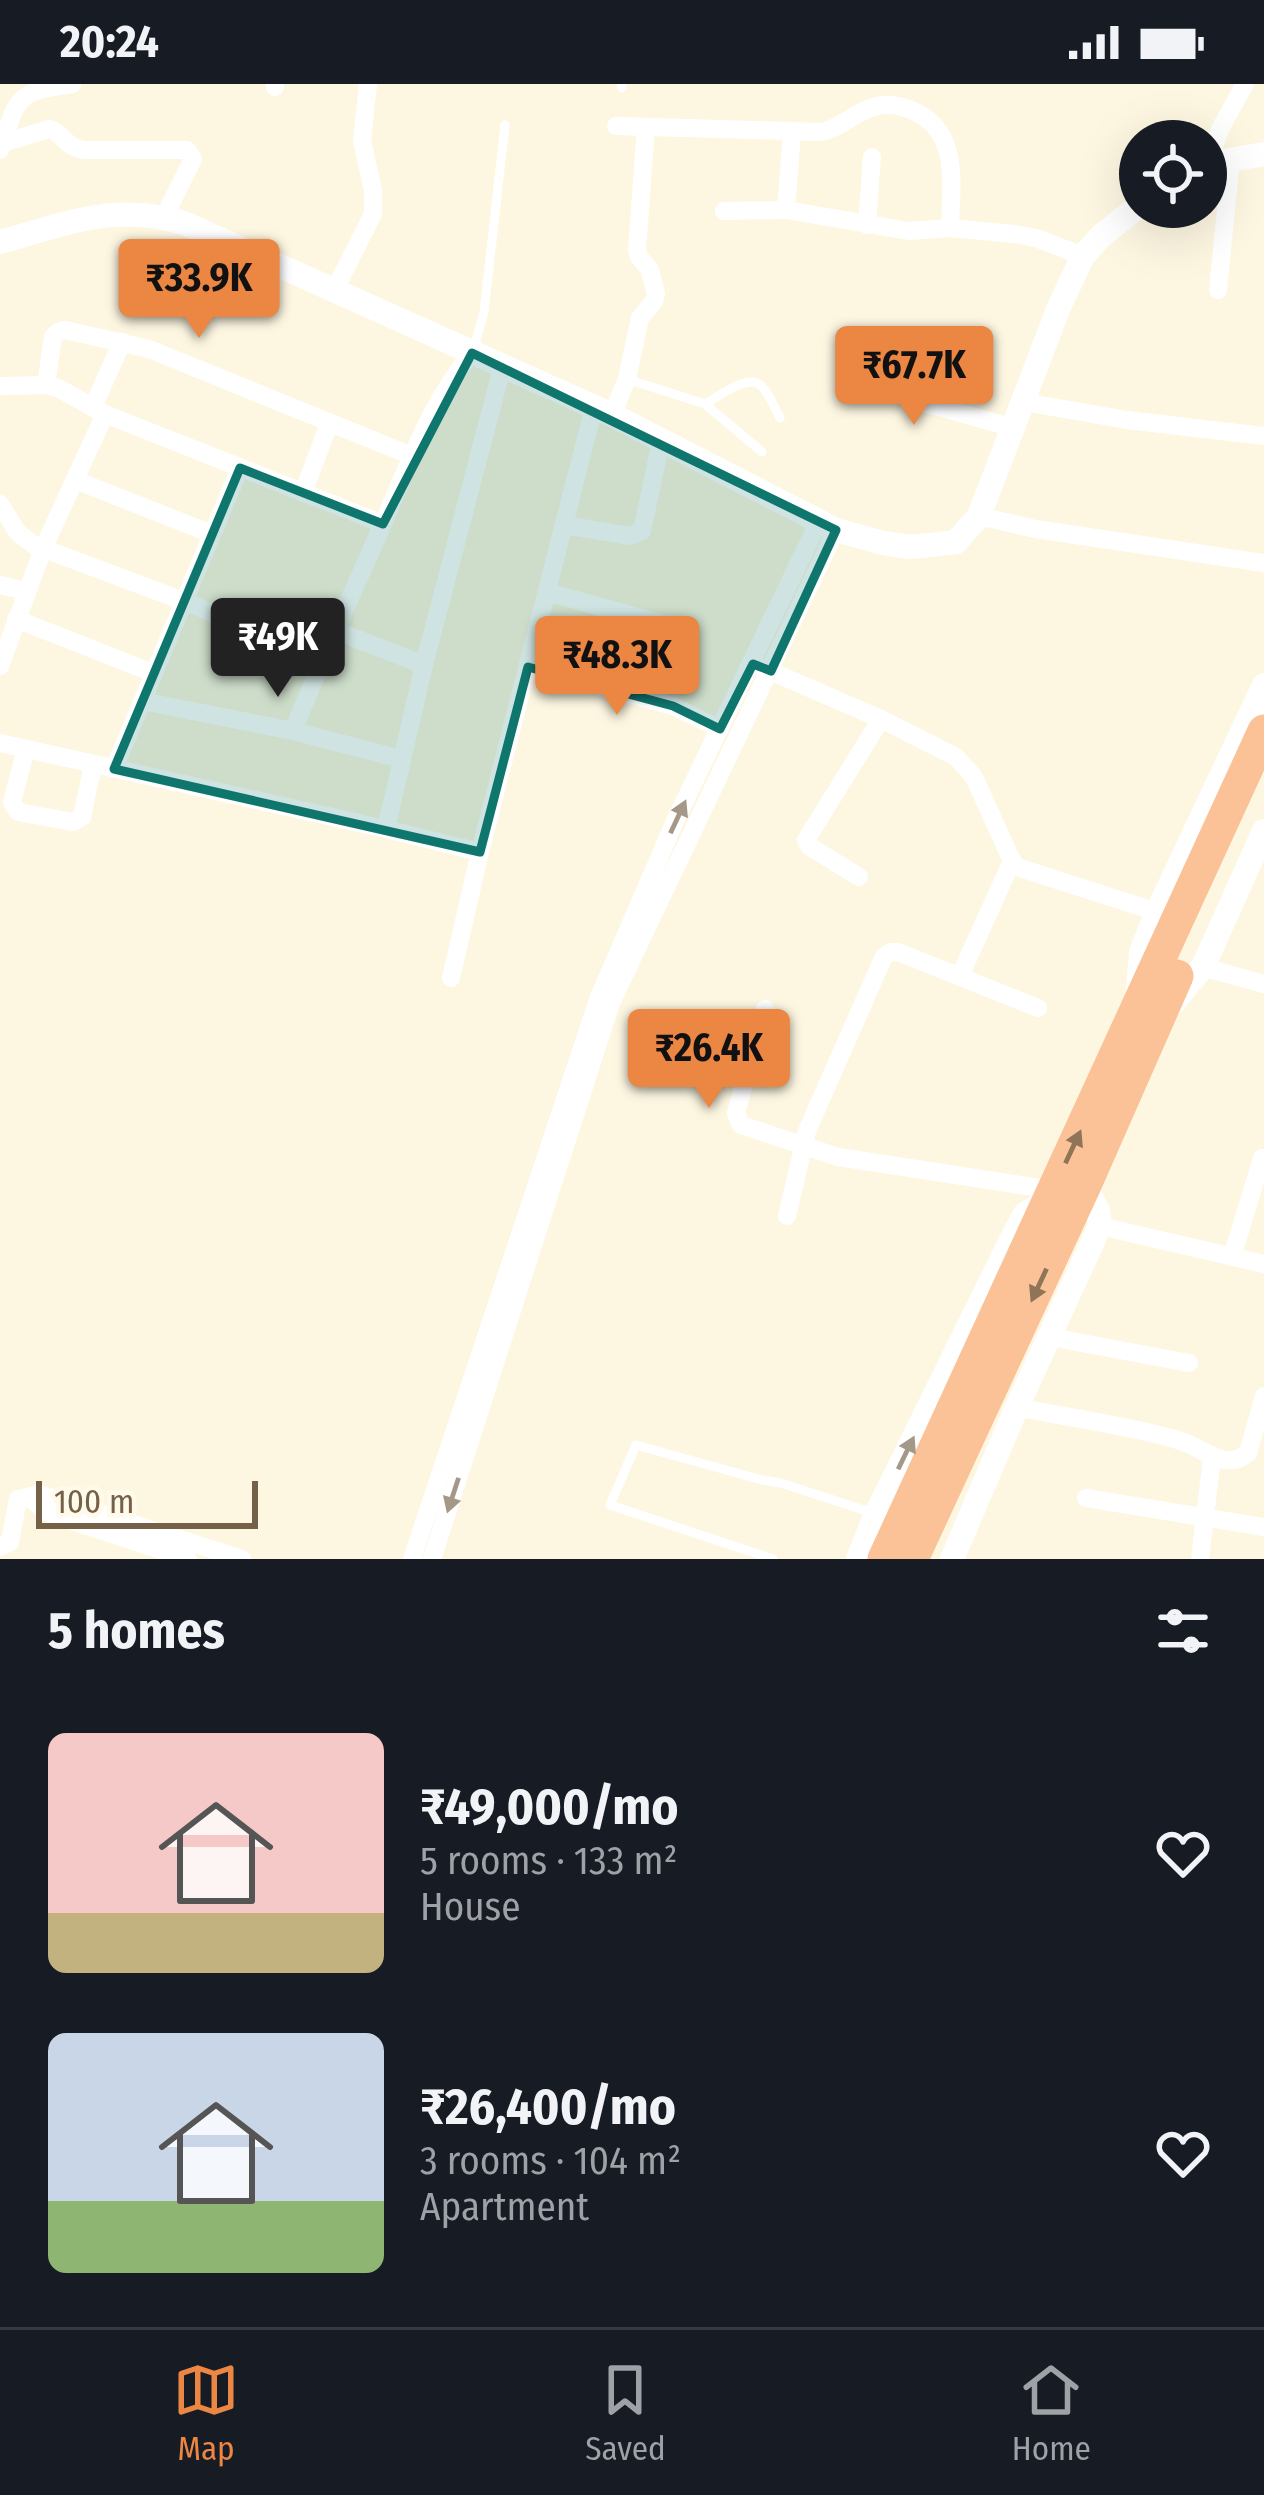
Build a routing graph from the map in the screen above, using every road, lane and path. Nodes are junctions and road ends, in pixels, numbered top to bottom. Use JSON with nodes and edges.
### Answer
{"nodes":[{"id":1,"x":72,"y":84,"type":"edge"},
{"id":2,"x":368,"y":84,"type":"edge"},
{"id":3,"x":1245,"y":84,"type":"edge"},
{"id":4,"x":1225,"y":120,"type":"edge"},
{"id":5,"x":505,"y":125,"type":"dead end"},
{"id":6,"x":616,"y":126,"type":"dead end"},
{"id":7,"x":646,"y":127,"type":"junction"},
{"id":8,"x":792,"y":132,"type":"junction"},
{"id":9,"x":1,"y":147,"type":"edge"},
{"id":10,"x":1264,"y":154,"type":"edge"},
{"id":11,"x":872,"y":157,"type":"dead end"},
{"id":12,"x":1227,"y":160,"type":"edge"},
{"id":13,"x":785,"y":210,"type":"junction"},
{"id":14,"x":724,"y":212,"type":"dead end"},
{"id":15,"x":164,"y":217,"type":"junction"},
{"id":16,"x":1119,"y":222,"type":"edge"},
{"id":17,"x":868,"y":224,"type":"junction"},
{"id":18,"x":950,"y":228,"type":"junction"},
{"id":19,"x":1217,"y":228,"type":"edge"},
{"id":20,"x":0,"y":242,"type":"edge"},
{"id":21,"x":1083,"y":256,"type":"junction"},
{"id":22,"x":1218,"y":290,"type":"dead end"},
{"id":23,"x":334,"y":291,"type":"junction"},
{"id":24,"x":122,"y":341,"type":"junction"},
{"id":25,"x":923,"y":352,"type":"dead end"},
{"id":26,"x":472,"y":353,"type":"junction"},
{"id":27,"x":502,"y":368,"type":"junction"},
{"id":28,"x":627,"y":379,"type":"junction"},
{"id":29,"x":46,"y":385,"type":"junction"},
{"id":30,"x":0,"y":386,"type":"edge"},
{"id":31,"x":1024,"y":402,"type":"junction"},
{"id":32,"x":705,"y":404,"type":"junction"},
{"id":33,"x":99,"y":410,"type":"junction"},
{"id":34,"x":603,"y":411,"type":"junction"},
{"id":35,"x":780,"y":418,"type":"dead end"},
{"id":36,"x":329,"y":424,"type":"junction"},
{"id":37,"x":1014,"y":428,"type":"junction"},
{"id":38,"x":1264,"y":436,"type":"edge"},
{"id":39,"x":661,"y":441,"type":"junction"},
{"id":40,"x":762,"y":452,"type":"dead end"},
{"id":41,"x":412,"y":456,"type":"junction"},
{"id":42,"x":240,"y":468,"type":"junction"},
{"id":43,"x":75,"y":480,"type":"junction"},
{"id":44,"x":303,"y":493,"type":"junction"},
{"id":45,"x":0,"y":503,"type":"edge"},
{"id":46,"x":979,"y":516,"type":"junction"},
{"id":47,"x":383,"y":524,"type":"junction"},
{"id":48,"x":564,"y":525,"type":"junction"},
{"id":49,"x":827,"y":526,"type":"junction"},
{"id":50,"x":212,"y":534,"type":"junction"},
{"id":51,"x":43,"y":549,"type":"junction"},
{"id":52,"x":1264,"y":563,"type":"edge"},
{"id":53,"x":0,"y":585,"type":"edge"},
{"id":54,"x":26,"y":592,"type":"junction"},
{"id":55,"x":548,"y":592,"type":"junction"},
{"id":56,"x":186,"y":602,"type":"junction"},
{"id":57,"x":16,"y":619,"type":"junction"},
{"id":58,"x":673,"y":627,"type":"dead end"},
{"id":59,"x":334,"y":630,"type":"junction"},
{"id":60,"x":322,"y":658,"type":"junction"},
{"id":61,"x":424,"y":664,"type":"junction"},
{"id":62,"x":0,"y":666,"type":"edge"},
{"id":63,"x":528,"y":667,"type":"junction"},
{"id":64,"x":762,"y":668,"type":"junction"},
{"id":65,"x":153,"y":673,"type":"junction"},
{"id":66,"x":1264,"y":685,"type":"edge"},
{"id":67,"x":142,"y":701,"type":"junction"},
{"id":68,"x":881,"y":719,"type":"junction"},
{"id":69,"x":720,"y":729,"type":"junction"},
{"id":70,"x":1264,"y":730,"type":"edge"},
{"id":71,"x":293,"y":731,"type":"junction"},
{"id":72,"x":0,"y":743,"type":"edge"},
{"id":73,"x":26,"y":749,"type":"junction"},
{"id":74,"x":401,"y":759,"type":"junction"},
{"id":75,"x":92,"y":764,"type":"junction"},
{"id":76,"x":114,"y":769,"type":"junction"},
{"id":77,"x":1254,"y":802,"type":"edge"},
{"id":78,"x":386,"y":829,"type":"junction"},
{"id":79,"x":480,"y":852,"type":"junction"},
{"id":80,"x":1012,"y":861,"type":"junction"},
{"id":81,"x":859,"y":877,"type":"dead end"},
{"id":82,"x":1157,"y":912,"type":"junction"},
{"id":83,"x":1203,"y":967,"type":"junction"},
{"id":84,"x":959,"y":976,"type":"junction"},
{"id":85,"x":451,"y":978,"type":"dead end"},
{"id":86,"x":1264,"y":984,"type":"edge"},
{"id":87,"x":1038,"y":1008,"type":"dead end"},
{"id":88,"x":765,"y":1009,"type":"dead end"},
{"id":89,"x":1146,"y":1018,"type":"junction"},
{"id":90,"x":801,"y":1147,"type":"junction"},
{"id":91,"x":1262,"y":1158,"type":"edge"},
{"id":92,"x":1062,"y":1192,"type":"junction"},
{"id":93,"x":788,"y":1216,"type":"dead end"},
{"id":94,"x":1100,"y":1226,"type":"junction"},
{"id":95,"x":1232,"y":1257,"type":"junction"},
{"id":96,"x":1264,"y":1264,"type":"edge"},
{"id":97,"x":1050,"y":1337,"type":"junction"},
{"id":98,"x":1189,"y":1363,"type":"dead end"},
{"id":99,"x":1264,"y":1396,"type":"edge"},
{"id":100,"x":1017,"y":1407,"type":"junction"},
{"id":101,"x":1212,"y":1457,"type":"junction"},
{"id":102,"x":30,"y":1498,"type":"junction"},
{"id":103,"x":1086,"y":1498,"type":"dead end"},
{"id":104,"x":876,"y":1514,"type":"junction"},
{"id":105,"x":1205,"y":1519,"type":"junction"},
{"id":106,"x":1264,"y":1527,"type":"edge"},
{"id":107,"x":0,"y":1547,"type":"edge"},
{"id":108,"x":890,"y":1557,"type":"edge"},
{"id":109,"x":188,"y":1559,"type":"edge"},
{"id":110,"x":242,"y":1559,"type":"edge"},
{"id":111,"x":412,"y":1559,"type":"edge"},
{"id":112,"x":432,"y":1559,"type":"edge"},
{"id":113,"x":772,"y":1559,"type":"edge"},
{"id":114,"x":952,"y":1559,"type":"edge"},
{"id":115,"x":1200,"y":1559,"type":"edge"}],
"edges":[{"from":1,"to":9,"type":"street"},
{"from":2,"to":23,"type":"street"},
{"from":3,"to":4,"type":"street"},
{"from":5,"to":26,"type":"lane"},
{"from":6,"to":7,"type":"street"},
{"from":7,"to":8,"type":"street"},
{"from":7,"to":28,"type":"street"},
{"from":8,"to":13,"type":"street"},
{"from":8,"to":18,"type":"street"},
{"from":9,"to":15,"type":"street"},
{"from":10,"to":12,"type":"street"},
{"from":11,"to":17,"type":"street"},
{"from":13,"to":14,"type":"street"},
{"from":13,"to":17,"type":"street"},
{"from":15,"to":20,"type":"street"},
{"from":15,"to":23,"type":"street"},
{"from":16,"to":21,"type":"street"},
{"from":17,"to":18,"type":"street"},
{"from":18,"to":21,"type":"street"},
{"from":19,"to":22,"type":"street"},
{"from":21,"to":31,"type":"street"},
{"from":23,"to":26,"type":"street"},
{"from":24,"to":29,"type":"street"},
{"from":24,"to":33,"type":"street"},
{"from":24,"to":36,"type":"street"},
{"from":25,"to":37,"type":"street"},
{"from":26,"to":27,"type":"street"},
{"from":26,"to":41,"type":"street"},
{"from":27,"to":34,"type":"street"},
{"from":27,"to":61,"type":"street"},
{"from":28,"to":32,"type":"lane"},
{"from":28,"to":34,"type":"street"},
{"from":29,"to":30,"type":"street"},
{"from":29,"to":33,"type":"street"},
{"from":31,"to":37,"type":"street"},
{"from":31,"to":38,"type":"street"},
{"from":32,"to":35,"type":"lane"},
{"from":32,"to":40,"type":"lane"},
{"from":33,"to":42,"type":"street"},
{"from":33,"to":43,"type":"street"},
{"from":34,"to":39,"type":"street"},
{"from":34,"to":48,"type":"street"},
{"from":36,"to":41,"type":"street"},
{"from":36,"to":44,"type":"street"},
{"from":37,"to":46,"type":"street"},
{"from":39,"to":48,"type":"street"},
{"from":39,"to":49,"type":"street"},
{"from":41,"to":47,"type":"street"},
{"from":42,"to":44,"type":"street"},
{"from":42,"to":50,"type":"street"},
{"from":43,"to":50,"type":"street"},
{"from":43,"to":51,"type":"street"},
{"from":44,"to":47,"type":"street"},
{"from":45,"to":51,"type":"street"},
{"from":46,"to":49,"type":"street"},
{"from":46,"to":52,"type":"street"},
{"from":47,"to":59,"type":"street"},
{"from":48,"to":55,"type":"street"},
{"from":49,"to":64,"type":"street"},
{"from":50,"to":56,"type":"street"},
{"from":51,"to":54,"type":"street"},
{"from":51,"to":56,"type":"street"},
{"from":53,"to":54,"type":"street"},
{"from":54,"to":57,"type":"street"},
{"from":55,"to":58,"type":"street"},
{"from":55,"to":63,"type":"street"},
{"from":56,"to":60,"type":"street"},
{"from":56,"to":65,"type":"street"},
{"from":57,"to":62,"type":"street"},
{"from":57,"to":65,"type":"street"},
{"from":59,"to":60,"type":"street"},
{"from":59,"to":61,"type":"street"},
{"from":60,"to":71,"type":"street"},
{"from":61,"to":74,"type":"street"},
{"from":63,"to":69,"type":"street"},
{"from":63,"to":79,"type":"street"},
{"from":64,"to":68,"type":"street"},
{"from":64,"to":69,"type":"street"},
{"from":64,"to":112,"type":"street","one_way":true},
{"from":65,"to":67,"type":"street"},
{"from":66,"to":82,"type":"street"},
{"from":67,"to":71,"type":"street"},
{"from":67,"to":76,"type":"street"},
{"from":68,"to":80,"type":"street"},
{"from":68,"to":81,"type":"street"},
{"from":111,"to":69,"type":"street","one_way":true},
{"from":70,"to":77,"type":"highway"},
{"from":71,"to":74,"type":"street"},
{"from":72,"to":73,"type":"street"},
{"from":73,"to":75,"type":"street"},
{"from":73,"to":75,"type":"street"},
{"from":74,"to":78,"type":"street"},
{"from":75,"to":76,"type":"street"},
{"from":76,"to":78,"type":"street"},
{"from":77,"to":83,"type":"street"},
{"from":77,"to":89,"type":"highway"},
{"from":78,"to":79,"type":"street"},
{"from":79,"to":85,"type":"street"},
{"from":80,"to":82,"type":"street"},
{"from":80,"to":84,"type":"street"},
{"from":82,"to":89,"type":"street"},
{"from":83,"to":86,"type":"street"},
{"from":83,"to":89,"type":"street"},
{"from":84,"to":87,"type":"street"},
{"from":84,"to":90,"type":"street"},
{"from":88,"to":90,"type":"street"},
{"from":89,"to":92,"type":"highway"},
{"from":90,"to":92,"type":"street"},
{"from":90,"to":93,"type":"street"},
{"from":91,"to":95,"type":"street"},
{"from":92,"to":94,"type":"street"},
{"from":104,"to":92,"type":"street","one_way":true},
{"from":92,"to":108,"type":"highway"},
{"from":94,"to":95,"type":"street"},
{"from":94,"to":97,"type":"street"},
{"from":95,"to":96,"type":"street"},
{"from":97,"to":98,"type":"street"},
{"from":97,"to":100,"type":"street"},
{"from":99,"to":101,"type":"street"},
{"from":100,"to":101,"type":"street"},
{"from":100,"to":114,"type":"street"},
{"from":101,"to":105,"type":"street"},
{"from":102,"to":107,"type":"street"},
{"from":102,"to":109,"type":"street"},
{"from":102,"to":110,"type":"street"},
{"from":103,"to":105,"type":"street"},
{"from":104,"to":108,"type":"street"},
{"from":104,"to":113,"type":"lane"},
{"from":105,"to":106,"type":"street"},
{"from":105,"to":115,"type":"street"}]}
